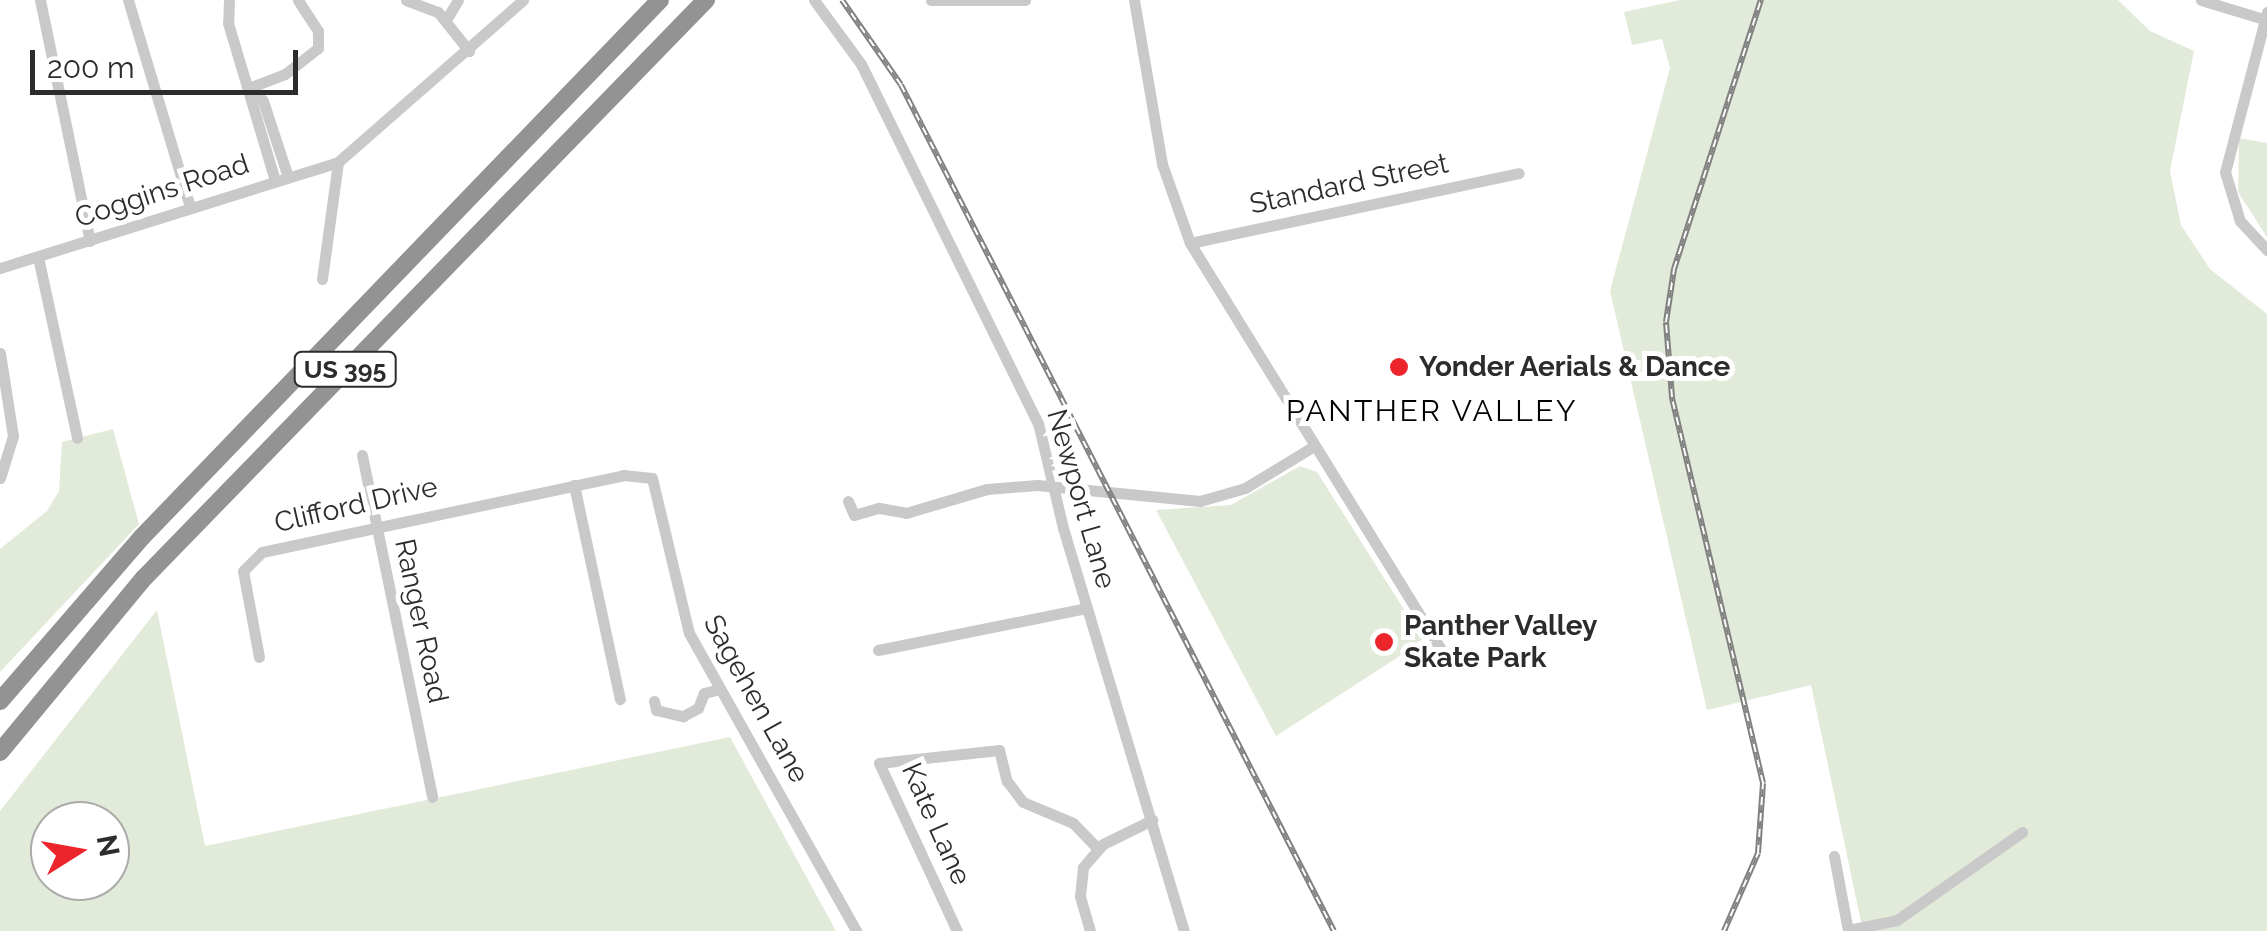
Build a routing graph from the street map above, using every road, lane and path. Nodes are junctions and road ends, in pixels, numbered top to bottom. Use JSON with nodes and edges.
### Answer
{"nodes":[{"id":1,"x":40,"y":0,"type":"edge"},
{"id":2,"x":128,"y":0,"type":"edge"},
{"id":3,"x":229,"y":0,"type":"edge"},
{"id":4,"x":298,"y":0,"type":"edge"},
{"id":5,"x":406,"y":0,"type":"edge"},
{"id":6,"x":458,"y":0,"type":"edge"},
{"id":7,"x":523,"y":0,"type":"edge"},
{"id":8,"x":660,"y":0,"type":"edge"},
{"id":9,"x":706,"y":0,"type":"edge"},
{"id":10,"x":814,"y":0,"type":"edge"},
{"id":11,"x":930,"y":0,"type":"edge"},
{"id":12,"x":1025,"y":0,"type":"edge"},
{"id":13,"x":1134,"y":0,"type":"edge"},
{"id":14,"x":2201,"y":0,"type":"edge"},
{"id":15,"x":2266,"y":17,"type":"edge"},
{"id":16,"x":446,"y":20,"type":"junction"},
{"id":17,"x":469,"y":51,"type":"junction"},
{"id":18,"x":250,"y":87,"type":"junction"},
{"id":19,"x":338,"y":162,"type":"junction"},
{"id":20,"x":1519,"y":173,"type":"dead end"},
{"id":21,"x":288,"y":177,"type":"junction"},
{"id":22,"x":275,"y":181,"type":"junction"},
{"id":23,"x":190,"y":207,"type":"junction"},
{"id":24,"x":90,"y":241,"type":"junction"},
{"id":25,"x":1190,"y":243,"type":"junction"},
{"id":26,"x":2267,"y":250,"type":"edge"},
{"id":27,"x":38,"y":257,"type":"junction"},
{"id":28,"x":0,"y":268,"type":"edge"},
{"id":29,"x":322,"y":278,"type":"dead end"},
{"id":30,"x":0,"y":353,"type":"edge"},
{"id":31,"x":2,"y":376,"type":"edge"},
{"id":32,"x":78,"y":438,"type":"dead end"},
{"id":33,"x":1314,"y":446,"type":"junction"},
{"id":34,"x":362,"y":455,"type":"dead end"},
{"id":35,"x":0,"y":478,"type":"edge"},
{"id":36,"x":652,"y":478,"type":"joint"},
{"id":37,"x":574,"y":485,"type":"junction"},
{"id":38,"x":1053,"y":489,"type":"junction"},
{"id":39,"x":848,"y":501,"type":"dead end"},
{"id":40,"x":376,"y":526,"type":"junction"},
{"id":41,"x":1086,"y":608,"type":"junction"},
{"id":42,"x":878,"y":650,"type":"dead end"},
{"id":43,"x":1443,"y":653,"type":"dead end"},
{"id":44,"x":259,"y":657,"type":"dead end"},
{"id":45,"x":720,"y":689,"type":"junction"},
{"id":46,"x":620,"y":698,"type":"dead end"},
{"id":47,"x":654,"y":700,"type":"dead end"},
{"id":48,"x":0,"y":701,"type":"edge"},
{"id":49,"x":0,"y":752,"type":"edge"},
{"id":50,"x":432,"y":796,"type":"dead end"},
{"id":51,"x":1152,"y":820,"type":"junction"},
{"id":52,"x":2022,"y":832,"type":"dead end"},
{"id":53,"x":1097,"y":848,"type":"junction"},
{"id":54,"x":1834,"y":856,"type":"dead end"},
{"id":55,"x":1848,"y":930,"type":"edge"},
{"id":56,"x":856,"y":931,"type":"edge"},
{"id":57,"x":957,"y":931,"type":"edge"},
{"id":58,"x":1090,"y":931,"type":"edge"},
{"id":59,"x":1184,"y":931,"type":"edge"}],
"edges":[{"from":1,"to":24,"type":"street"},
{"from":2,"to":23,"type":"street"},
{"from":3,"to":18,"type":"street"},
{"from":4,"to":18,"type":"street"},
{"from":5,"to":16,"type":"street"},
{"from":6,"to":16,"type":"street"},
{"from":7,"to":17,"type":"street"},
{"from":8,"to":48,"type":"highway","number":"US 395"},
{"from":9,"to":49,"type":"highway","number":"US 395"},
{"from":10,"to":38,"type":"street","name":"Newport Lane"},
{"from":11,"to":12,"type":"street"},
{"from":13,"to":25,"type":"street"},
{"from":14,"to":15,"type":"street"},
{"from":15,"to":26,"type":"street"},
{"from":16,"to":17,"type":"street"},
{"from":17,"to":19,"type":"street"},
{"from":18,"to":21,"type":"street"},
{"from":18,"to":22,"type":"street"},
{"from":19,"to":21,"type":"street","name":"Coggins Road"},
{"from":19,"to":29,"type":"street"},
{"from":20,"to":25,"type":"street","name":"Standard Street"},
{"from":21,"to":22,"type":"street","name":"Coggins Road"},
{"from":22,"to":23,"type":"street","name":"Coggins Road"},
{"from":23,"to":24,"type":"street","name":"Coggins Road"},
{"from":24,"to":27,"type":"street","name":"Coggins Road"},
{"from":25,"to":33,"type":"street"},
{"from":27,"to":28,"type":"street","name":"Coggins Road"},
{"from":27,"to":32,"type":"street"},
{"from":30,"to":31,"type":"street"},
{"from":31,"to":35,"type":"street"},
{"from":33,"to":38,"type":"street"},
{"from":33,"to":43,"type":"street"},
{"from":34,"to":40,"type":"street","name":"Ranger Road"},
{"from":36,"to":37,"type":"street","name":"Clifford Drive"},
{"from":36,"to":45,"type":"street","name":"Sagehen Lane"},
{"from":37,"to":40,"type":"street","name":"Clifford Drive"},
{"from":37,"to":46,"type":"street"},
{"from":38,"to":39,"type":"street"},
{"from":38,"to":41,"type":"street","name":"Newport Lane"},
{"from":40,"to":44,"type":"street","name":"Clifford Drive"},
{"from":40,"to":50,"type":"street","name":"Ranger Road"},
{"from":41,"to":42,"type":"street"},
{"from":41,"to":51,"type":"street","name":"Newport Lane"},
{"from":45,"to":47,"type":"street"},
{"from":45,"to":56,"type":"street","name":"Sagehen Lane"},
{"from":51,"to":53,"type":"street"},
{"from":51,"to":59,"type":"street","name":"Newport Lane"},
{"from":52,"to":55,"type":"street"},
{"from":53,"to":57,"type":"street","name":"Kate Lane"},
{"from":53,"to":58,"type":"street"},
{"from":54,"to":55,"type":"street"}]}
